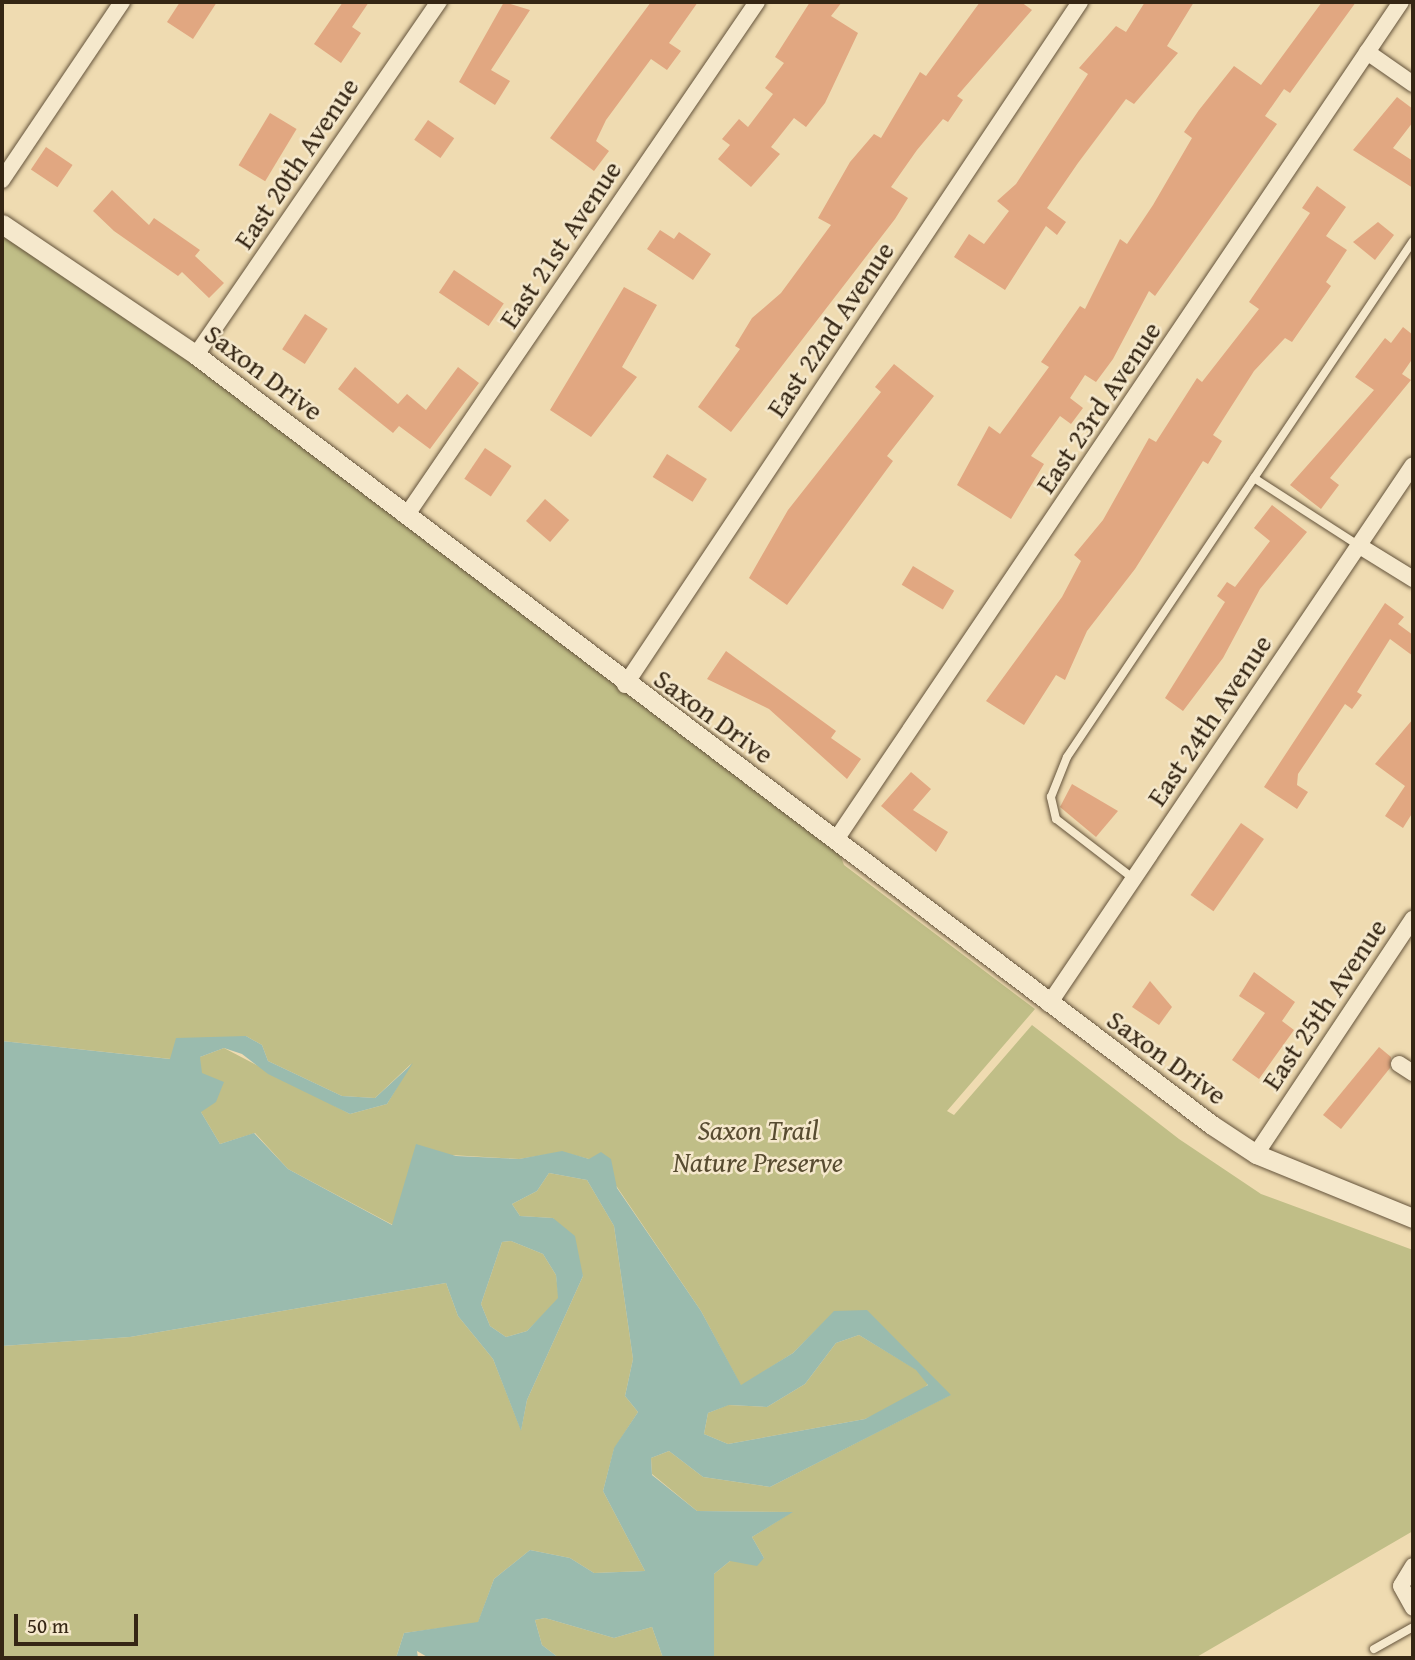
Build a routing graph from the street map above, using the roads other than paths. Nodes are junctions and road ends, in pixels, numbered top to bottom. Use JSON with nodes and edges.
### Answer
{"nodes":[{"id":1,"x":122,"y":2,"type":"edge"},
{"id":2,"x":439,"y":2,"type":"edge"},
{"id":3,"x":757,"y":2,"type":"edge"},
{"id":4,"x":1080,"y":2,"type":"edge"},
{"id":5,"x":1403,"y":2,"type":"edge"},
{"id":6,"x":1413,"y":6,"type":"edge"},
{"id":7,"x":1367,"y":52,"type":"junction"},
{"id":8,"x":1413,"y":84,"type":"edge"},
{"id":9,"x":2,"y":180,"type":"edge"},
{"id":10,"x":2,"y":224,"type":"edge"},
{"id":11,"x":1413,"y":241,"type":"edge"},
{"id":12,"x":196,"y":355,"type":"junction"},
{"id":13,"x":1413,"y":465,"type":"edge"},
{"id":14,"x":1254,"y":478,"type":"junction"},
{"id":15,"x":406,"y":516,"type":"junction"},
{"id":16,"x":1358,"y":545,"type":"junction"},
{"id":17,"x":1413,"y":579,"type":"edge"},
{"id":18,"x":625,"y":685,"type":"junction"},
{"id":19,"x":835,"y":841,"type":"junction"},
{"id":20,"x":1134,"y":878,"type":"junction"},
{"id":21,"x":1413,"y":919,"type":"edge"},
{"id":22,"x":1049,"y":1004,"type":"junction"},
{"id":23,"x":1399,"y":1064,"type":"dead end"},
{"id":24,"x":1413,"y":1073,"type":"edge"},
{"id":25,"x":1256,"y":1154,"type":"junction"},
{"id":26,"x":1413,"y":1218,"type":"edge"},
{"id":27,"x":1413,"y":1566,"type":"edge"},
{"id":28,"x":1413,"y":1608,"type":"edge"},
{"id":29,"x":1413,"y":1627,"type":"edge"},
{"id":30,"x":1374,"y":1648,"type":"dead end"}],
"edges":[{"from":1,"to":9,"type":"street"},
{"from":2,"to":12,"type":"street","name":"East 20th Avenue"},
{"from":3,"to":15,"type":"street","name":"East 21st Avenue"},
{"from":4,"to":18,"type":"street","name":"East 22nd Avenue"},
{"from":5,"to":6,"type":"lane"},
{"from":5,"to":7,"type":"street","name":"East 23rd Avenue"},
{"from":7,"to":8,"type":"street"},
{"from":7,"to":19,"type":"street","name":"East 23rd Avenue"},
{"from":10,"to":12,"type":"street","name":"Saxon Drive"},
{"from":11,"to":14,"type":"lane"},
{"from":12,"to":15,"type":"street","name":"Saxon Drive"},
{"from":13,"to":16,"type":"street","name":"East 24th Avenue"},
{"from":14,"to":16,"type":"lane"},
{"from":14,"to":20,"type":"lane"},
{"from":15,"to":18,"type":"street","name":"Saxon Drive"},
{"from":16,"to":17,"type":"street"},
{"from":16,"to":20,"type":"street","name":"East 24th Avenue"},
{"from":18,"to":19,"type":"street","name":"Saxon Drive"},
{"from":19,"to":22,"type":"street","name":"Saxon Drive"},
{"from":20,"to":22,"type":"street","name":"East 24th Avenue"},
{"from":21,"to":25,"type":"street","name":"East 25th Avenue"},
{"from":22,"to":25,"type":"street","name":"Saxon Drive"},
{"from":23,"to":24,"type":"street"},
{"from":25,"to":26,"type":"street","name":"Saxon Drive"},
{"from":27,"to":28,"type":"street"},
{"from":29,"to":30,"type":"lane"}]}
